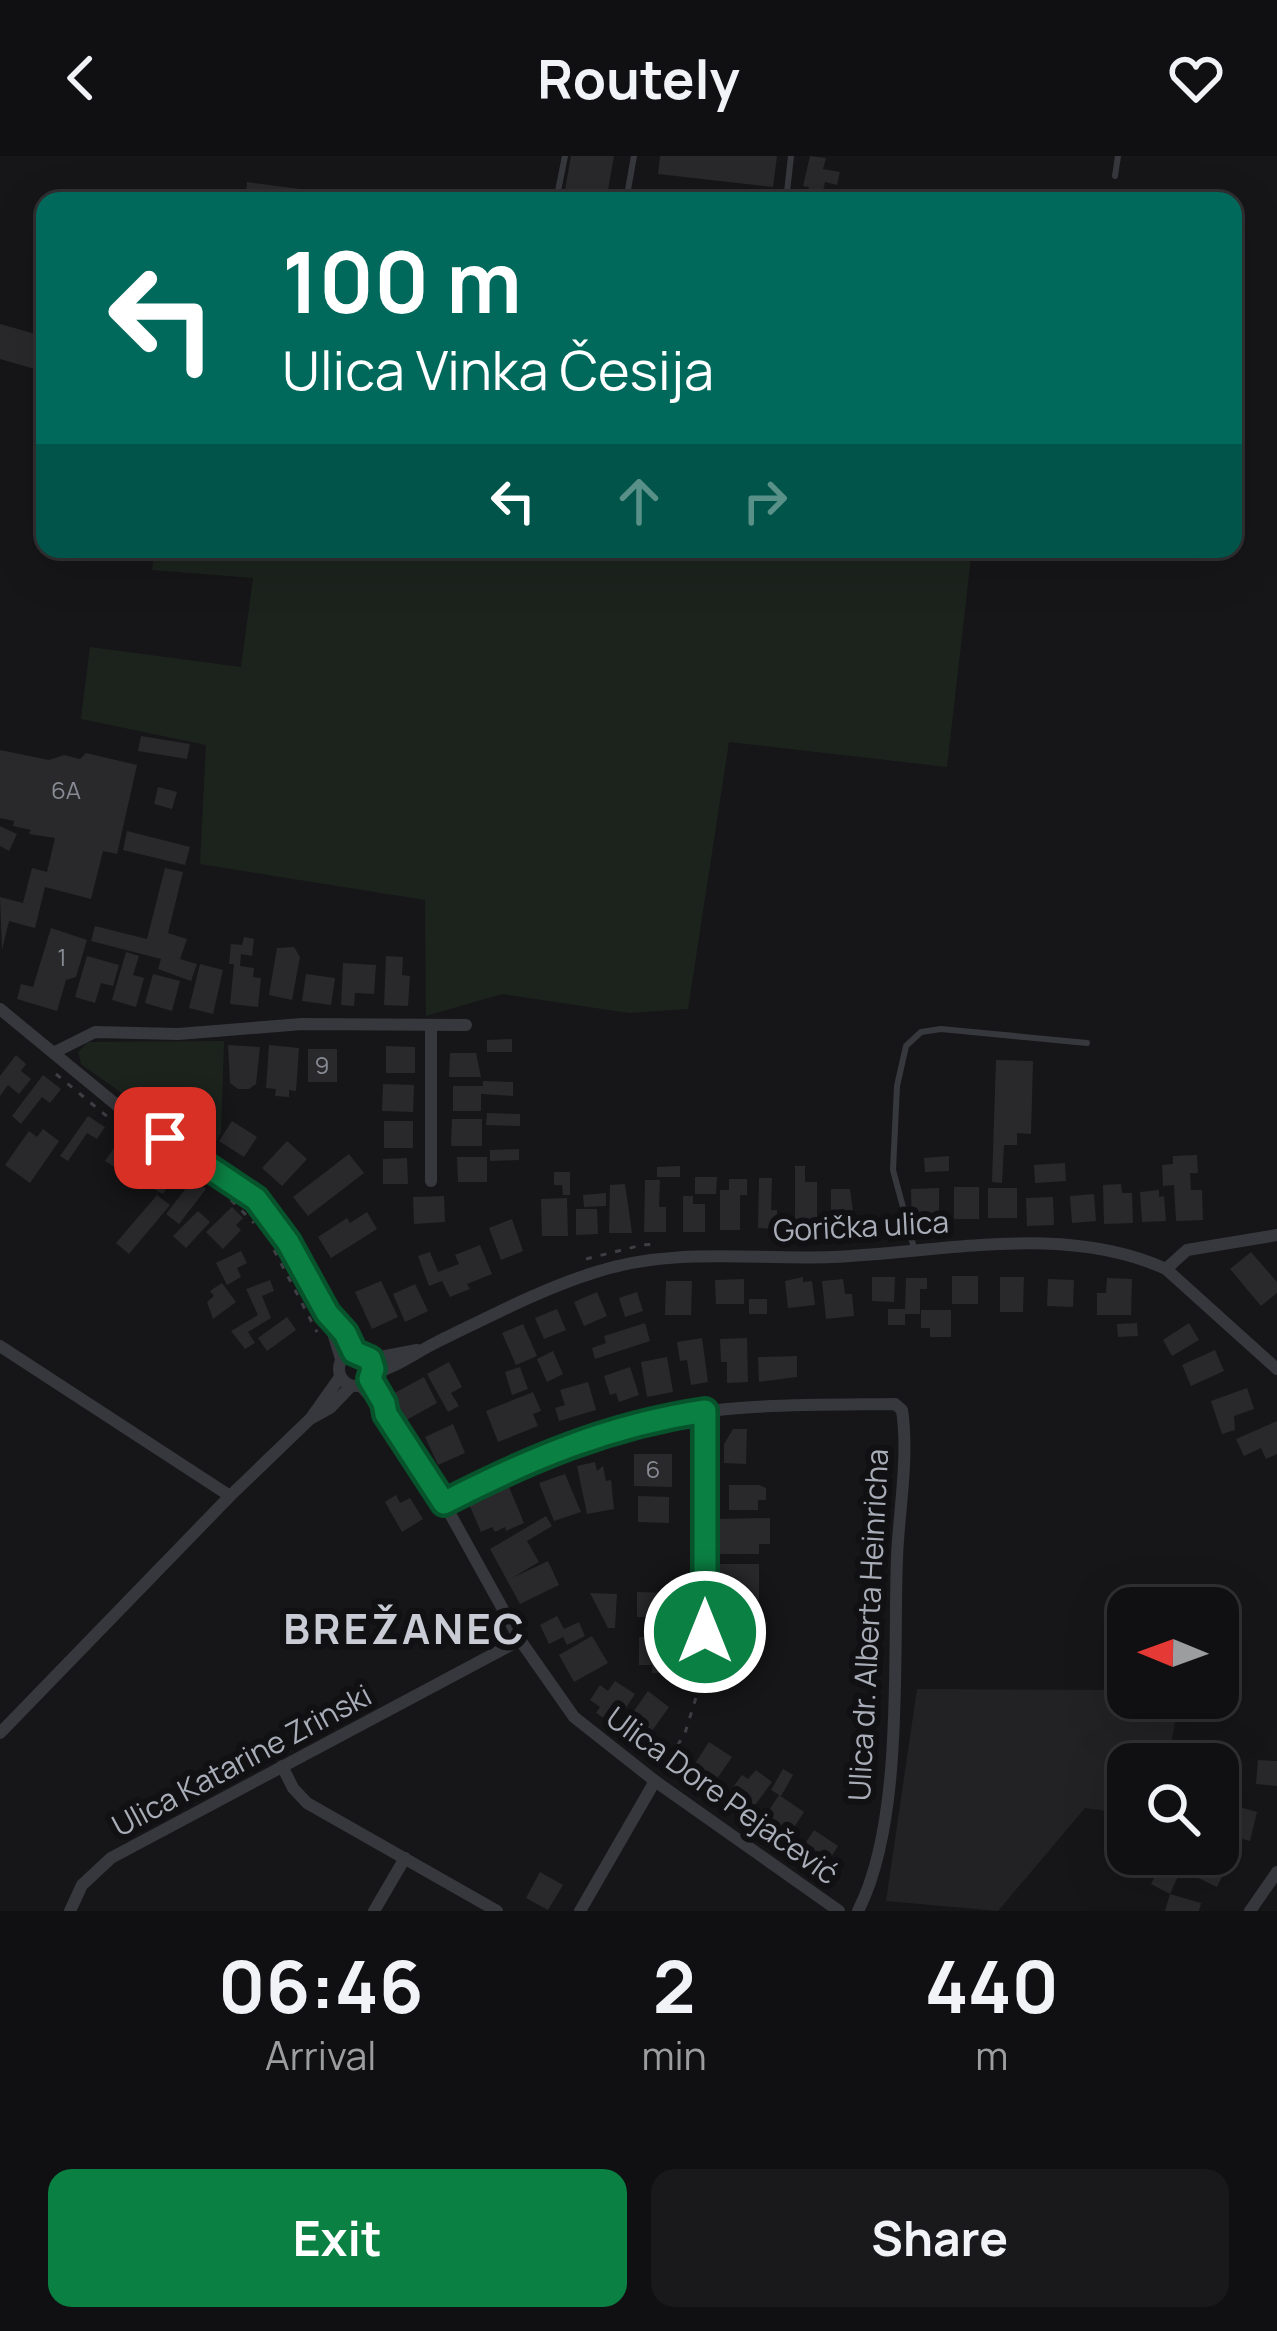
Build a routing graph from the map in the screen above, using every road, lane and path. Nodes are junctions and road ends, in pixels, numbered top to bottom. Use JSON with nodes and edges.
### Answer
{"nodes":[{"id":1,"x":565,"y":156,"type":"edge"},
{"id":2,"x":634,"y":156,"type":"edge"},
{"id":3,"x":791,"y":156,"type":"edge"},
{"id":4,"x":1118,"y":156,"type":"edge"},
{"id":5,"x":1115,"y":176,"type":"dead end"},
{"id":6,"x":558,"y":192,"type":"edge"},
{"id":7,"x":628,"y":192,"type":"edge"},
{"id":8,"x":783,"y":192,"type":"edge"},
{"id":9,"x":0,"y":1010,"type":"edge"},
{"id":10,"x":466,"y":1025,"type":"dead end"},
{"id":11,"x":431,"y":1028,"type":"junction"},
{"id":12,"x":1087,"y":1043,"type":"dead end"},
{"id":13,"x":55,"y":1052,"type":"junction"},
{"id":14,"x":42,"y":1062,"type":"dead end"},
{"id":15,"x":112,"y":1120,"type":"dead end"},
{"id":16,"x":431,"y":1181,"type":"dead end"},
{"id":17,"x":230,"y":1199,"type":"dead end"},
{"id":18,"x":264,"y":1233,"type":"dead end"},
{"id":19,"x":1277,"y":1235,"type":"edge"},
{"id":20,"x":662,"y":1244,"type":"dead end"},
{"id":21,"x":272,"y":1247,"type":"dead end"},
{"id":22,"x":915,"y":1251,"type":"junction"},
{"id":23,"x":569,"y":1266,"type":"dead end"},
{"id":24,"x":1166,"y":1269,"type":"junction"},
{"id":25,"x":327,"y":1313,"type":"junction"},
{"id":26,"x":334,"y":1339,"type":"junction"},
{"id":27,"x":0,"y":1346,"type":"edge"},
{"id":28,"x":347,"y":1356,"type":"junction"},
{"id":29,"x":1277,"y":1370,"type":"edge"},
{"id":30,"x":361,"y":1377,"type":"junction"},
{"id":31,"x":705,"y":1411,"type":"junction"},
{"id":32,"x":230,"y":1496,"type":"junction"},
{"id":33,"x":444,"y":1503,"type":"junction"},
{"id":34,"x":520,"y":1640,"type":"junction"},
{"id":35,"x":705,"y":1676,"type":"joint"},
{"id":36,"x":2,"y":1727,"type":"edge"},
{"id":37,"x":282,"y":1766,"type":"junction"},
{"id":38,"x":655,"y":1780,"type":"junction"},
{"id":39,"x":405,"y":1858,"type":"junction"},
{"id":40,"x":1277,"y":1872,"type":"edge"},
{"id":41,"x":70,"y":1911,"type":"edge"},
{"id":42,"x":374,"y":1911,"type":"edge"},
{"id":43,"x":497,"y":1911,"type":"edge"},
{"id":44,"x":580,"y":1911,"type":"edge"},
{"id":45,"x":839,"y":1911,"type":"edge"},
{"id":46,"x":858,"y":1911,"type":"edge"},
{"id":47,"x":1250,"y":1911,"type":"edge"}],
"edges":[{"from":1,"to":6,"type":"lane"},
{"from":2,"to":7,"type":"lane"},
{"from":3,"to":8,"type":"lane"},
{"from":4,"to":5,"type":"lane"},
{"from":9,"to":13,"type":"street"},
{"from":10,"to":11,"type":"street"},
{"from":11,"to":13,"type":"street"},
{"from":11,"to":16,"type":"street"},
{"from":12,"to":22,"type":"lane"},
{"from":13,"to":25,"type":"street"},
{"from":14,"to":15,"type":"path"},
{"from":17,"to":18,"type":"path"},
{"from":19,"to":24,"type":"street"},
{"from":20,"to":23,"type":"path"},
{"from":21,"to":26,"type":"path"},
{"from":22,"to":24,"type":"street","name":"Gorička ulica"},
{"from":22,"to":30,"type":"street","name":"Gorička ulica"},
{"from":24,"to":29,"type":"street","name":"Gorička ulica"},
{"from":25,"to":26,"type":"street"},
{"from":25,"to":28,"type":"street"},
{"from":26,"to":28,"type":"street"},
{"from":27,"to":32,"type":"street"},
{"from":28,"to":30,"type":"street"},
{"from":28,"to":30,"type":"street"},
{"from":30,"to":32,"type":"street"},
{"from":30,"to":33,"type":"street","name":"Ulica Dore Pejačević"},
{"from":31,"to":33,"type":"street"},
{"from":31,"to":35,"type":"street"},
{"from":31,"to":46,"type":"street","name":"Ulica dr. Alberta Heinricha"},
{"from":32,"to":36,"type":"street"},
{"from":33,"to":34,"type":"street","name":"Ulica Dore Pejačević"},
{"from":34,"to":37,"type":"street","name":"Ulica Katarine Zrinski"},
{"from":34,"to":38,"type":"street","name":"Ulica Dore Pejačević"},
{"from":35,"to":38,"type":"path"},
{"from":37,"to":39,"type":"street"},
{"from":37,"to":41,"type":"street","name":"Ulica Katarine Zrinski"},
{"from":38,"to":44,"type":"street"},
{"from":38,"to":45,"type":"street","name":"Ulica Dore Pejačević"},
{"from":39,"to":42,"type":"street"},
{"from":39,"to":43,"type":"street"},
{"from":40,"to":47,"type":"street"}]}
